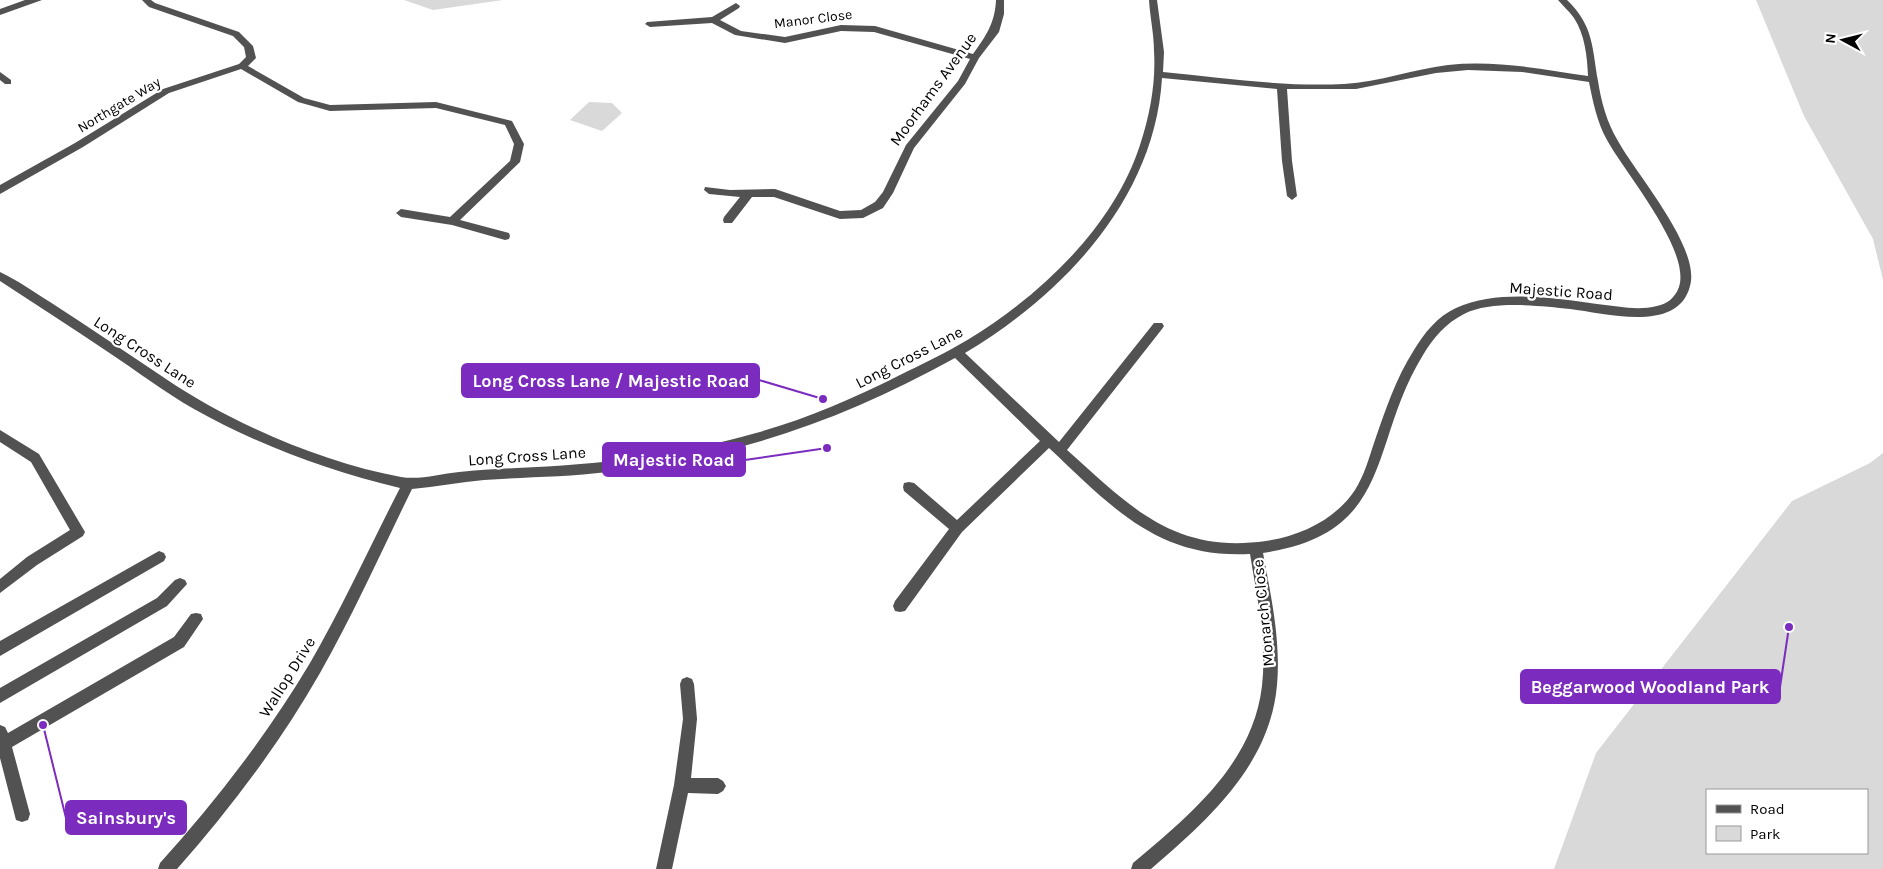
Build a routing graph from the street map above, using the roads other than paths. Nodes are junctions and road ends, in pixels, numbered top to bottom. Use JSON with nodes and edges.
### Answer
{"nodes":[{"id":1,"x":38,"y":0,"type":"edge"},
{"id":2,"x":146,"y":0,"type":"edge"},
{"id":3,"x":1000,"y":0,"type":"edge"},
{"id":4,"x":1153,"y":0,"type":"edge"},
{"id":5,"x":1562,"y":0,"type":"edge"},
{"id":6,"x":736,"y":6,"type":"dead end"},
{"id":7,"x":0,"y":12,"type":"edge"},
{"id":8,"x":714,"y":20,"type":"junction"},
{"id":9,"x":650,"y":24,"type":"dead end"},
{"id":10,"x":975,"y":58,"type":"junction"},
{"id":11,"x":242,"y":66,"type":"junction"},
{"id":12,"x":0,"y":75,"type":"edge"},
{"id":13,"x":1160,"y":75,"type":"junction"},
{"id":14,"x":1593,"y":80,"type":"junction"},
{"id":15,"x":8,"y":82,"type":"dead end"},
{"id":16,"x":1282,"y":85,"type":"junction"},
{"id":17,"x":0,"y":190,"type":"edge"},
{"id":18,"x":709,"y":190,"type":"dead end"},
{"id":19,"x":748,"y":195,"type":"junction"},
{"id":20,"x":1292,"y":196,"type":"dead end"},
{"id":21,"x":402,"y":213,"type":"dead end"},
{"id":22,"x":728,"y":220,"type":"dead end"},
{"id":23,"x":452,"y":221,"type":"junction"},
{"id":24,"x":504,"y":236,"type":"dead end"},
{"id":25,"x":0,"y":276,"type":"edge"},
{"id":26,"x":1158,"y":326,"type":"dead end"},
{"id":27,"x":957,"y":352,"type":"junction"},
{"id":28,"x":0,"y":435,"type":"edge"},
{"id":29,"x":1048,"y":442,"type":"junction"},
{"id":30,"x":1059,"y":451,"type":"junction"},
{"id":31,"x":408,"y":484,"type":"junction"},
{"id":32,"x":909,"y":487,"type":"dead end"},
{"id":33,"x":957,"y":528,"type":"junction"},
{"id":34,"x":1256,"y":549,"type":"junction"},
{"id":35,"x":159,"y":557,"type":"dead end"},
{"id":36,"x":180,"y":584,"type":"dead end"},
{"id":37,"x":0,"y":587,"type":"edge"},
{"id":38,"x":900,"y":606,"type":"dead end"},
{"id":39,"x":196,"y":619,"type":"dead end"},
{"id":40,"x":0,"y":649,"type":"edge"},
{"id":41,"x":687,"y":684,"type":"dead end"},
{"id":42,"x":0,"y":696,"type":"edge"},
{"id":43,"x":2,"y":738,"type":"edge"},
{"id":44,"x":682,"y":785,"type":"junction"},
{"id":45,"x":718,"y":786,"type":"dead end"},
{"id":46,"x":22,"y":814,"type":"dead end"},
{"id":47,"x":166,"y":869,"type":"edge"},
{"id":48,"x":664,"y":869,"type":"edge"},
{"id":49,"x":1139,"y":869,"type":"edge"}],
"edges":[{"from":1,"to":7,"type":"street"},
{"from":2,"to":11,"type":"street"},
{"from":3,"to":10,"type":"street","name":"Moorhams Avenue"},
{"from":4,"to":13,"type":"street","name":"Long Cross Lane"},
{"from":5,"to":14,"type":"street","name":"Majestic Road"},
{"from":6,"to":8,"type":"street"},
{"from":8,"to":9,"type":"street"},
{"from":8,"to":10,"type":"street","name":"Manor Close"},
{"from":10,"to":19,"type":"street","name":"Moorhams Avenue"},
{"from":11,"to":17,"type":"street","name":"Northgate Way"},
{"from":11,"to":23,"type":"street"},
{"from":12,"to":15,"type":"street"},
{"from":13,"to":16,"type":"street"},
{"from":13,"to":27,"type":"street","name":"Long Cross Lane"},
{"from":14,"to":16,"type":"street"},
{"from":14,"to":34,"type":"street","name":"Majestic Road"},
{"from":16,"to":20,"type":"street"},
{"from":18,"to":19,"type":"street","name":"Moorhams Avenue"},
{"from":19,"to":22,"type":"street"},
{"from":21,"to":23,"type":"street"},
{"from":23,"to":24,"type":"street"},
{"from":25,"to":31,"type":"street","name":"Long Cross Lane"},
{"from":26,"to":30,"type":"street"},
{"from":27,"to":29,"type":"street","name":"Majestic Road"},
{"from":27,"to":31,"type":"street","name":"Long Cross Lane"},
{"from":28,"to":37,"type":"street"},
{"from":29,"to":30,"type":"street","name":"Majestic Road"},
{"from":29,"to":33,"type":"street"},
{"from":30,"to":34,"type":"street","name":"Majestic Road"},
{"from":31,"to":47,"type":"street","name":"Wallop Drive"},
{"from":32,"to":33,"type":"street"},
{"from":33,"to":38,"type":"street"},
{"from":34,"to":49,"type":"street","name":"Monarch Close"},
{"from":35,"to":40,"type":"street"},
{"from":36,"to":42,"type":"street"},
{"from":39,"to":43,"type":"street"},
{"from":41,"to":44,"type":"street"},
{"from":43,"to":46,"type":"street"},
{"from":44,"to":45,"type":"street"},
{"from":44,"to":48,"type":"street"}]}
